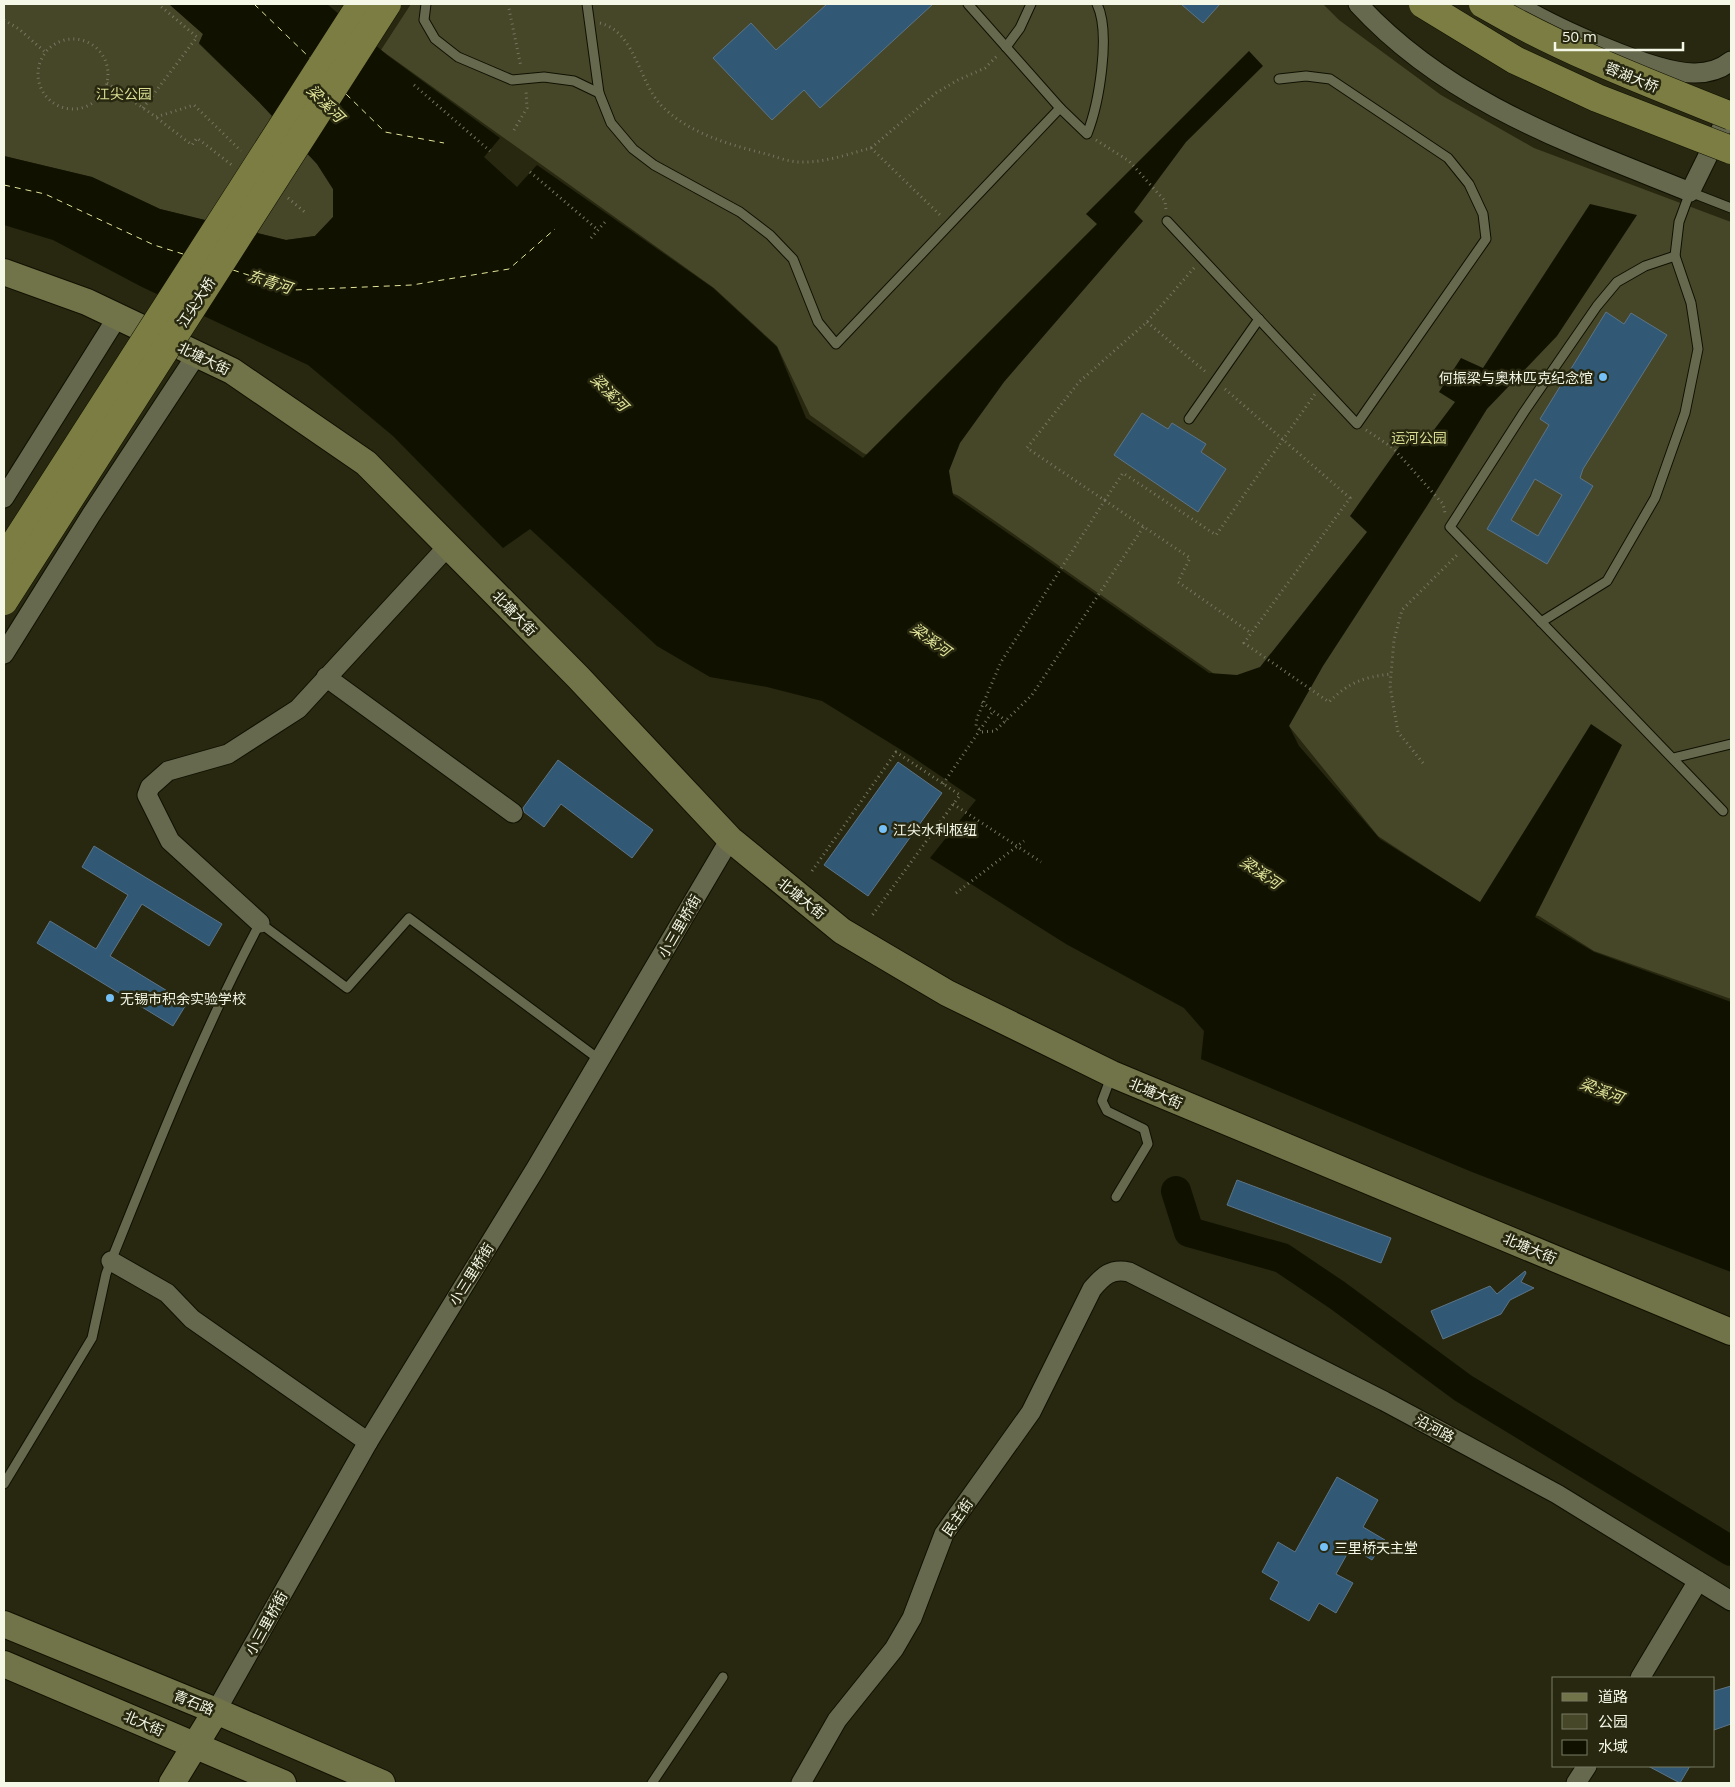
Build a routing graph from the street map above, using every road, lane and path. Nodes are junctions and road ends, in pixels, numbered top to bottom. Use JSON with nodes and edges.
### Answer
{"nodes":[{"id":1,"x":158,"y":4,"type":"edge"},
{"id":2,"x":361,"y":4,"type":"edge"},
{"id":3,"x":387,"y":4,"type":"edge"},
{"id":4,"x":426,"y":4,"type":"edge"},
{"id":5,"x":587,"y":4,"type":"edge"},
{"id":6,"x":968,"y":4,"type":"edge"},
{"id":7,"x":1031,"y":4,"type":"edge"},
{"id":8,"x":1097,"y":4,"type":"edge"},
{"id":9,"x":1358,"y":4,"type":"edge"},
{"id":10,"x":1423,"y":4,"type":"edge"},
{"id":11,"x":1483,"y":4,"type":"edge"},
{"id":12,"x":1516,"y":4,"type":"edge"},
{"id":13,"x":4,"y":20,"type":"edge"},
{"id":14,"x":589,"y":20,"type":"junction"},
{"id":15,"x":1006,"y":47,"type":"junction"},
{"id":16,"x":45,"y":52,"type":"junction"},
{"id":17,"x":1731,"y":61,"type":"edge"},
{"id":18,"x":1279,"y":79,"type":"dead end"},
{"id":19,"x":107,"y":84,"type":"junction"},
{"id":20,"x":414,"y":85,"type":"dead end"},
{"id":21,"x":599,"y":93,"type":"junction"},
{"id":22,"x":143,"y":108,"type":"junction"},
{"id":23,"x":1060,"y":108,"type":"junction"},
{"id":24,"x":1731,"y":109,"type":"edge"},
{"id":25,"x":1731,"y":116,"type":"edge"},
{"id":26,"x":156,"y":117,"type":"junction"},
{"id":27,"x":1087,"y":134,"type":"junction"},
{"id":28,"x":871,"y":148,"type":"junction"},
{"id":29,"x":1731,"y":150,"type":"edge"},
{"id":30,"x":490,"y":151,"type":"dead end"},
{"id":31,"x":244,"y":165,"type":"junction"},
{"id":32,"x":530,"y":172,"type":"dead end"},
{"id":33,"x":283,"y":192,"type":"dead end"},
{"id":34,"x":1690,"y":192,"type":"junction"},
{"id":35,"x":1165,"y":201,"type":"dead end"},
{"id":36,"x":1731,"y":208,"type":"edge"},
{"id":37,"x":307,"y":214,"type":"dead end"},
{"id":38,"x":1167,"y":221,"type":"dead end"},
{"id":39,"x":605,"y":222,"type":"dead end"},
{"id":40,"x":950,"y":225,"type":"junction"},
{"id":41,"x":598,"y":230,"type":"junction"},
{"id":42,"x":591,"y":238,"type":"dead end"},
{"id":43,"x":1674,"y":256,"type":"junction"},
{"id":44,"x":1202,"y":258,"type":"junction"},
{"id":45,"x":4,"y":272,"type":"edge"},
{"id":46,"x":118,"y":316,"type":"junction"},
{"id":47,"x":1259,"y":319,"type":"junction"},
{"id":48,"x":1147,"y":322,"type":"junction"},
{"id":49,"x":197,"y":354,"type":"junction"},
{"id":50,"x":1216,"y":381,"type":"junction"},
{"id":51,"x":1321,"y":386,"type":"junction"},
{"id":52,"x":1189,"y":419,"type":"dead end"},
{"id":53,"x":1357,"y":424,"type":"junction"},
{"id":54,"x":1284,"y":440,"type":"junction"},
{"id":55,"x":4,"y":498,"type":"edge"},
{"id":56,"x":1105,"y":500,"type":"junction"},
{"id":57,"x":1443,"y":504,"type":"dead end"},
{"id":58,"x":1144,"y":526,"type":"junction"},
{"id":59,"x":449,"y":545,"type":"junction"},
{"id":60,"x":1467,"y":545,"type":"junction"},
{"id":61,"x":4,"y":560,"type":"edge"},
{"id":62,"x":4,"y":601,"type":"edge"},
{"id":63,"x":1541,"y":622,"type":"junction"},
{"id":64,"x":1251,"y":633,"type":"junction"},
{"id":65,"x":4,"y":654,"type":"edge"},
{"id":66,"x":1391,"y":674,"type":"junction"},
{"id":67,"x":326,"y":677,"type":"junction"},
{"id":68,"x":982,"y":702,"type":"junction"},
{"id":69,"x":993,"y":711,"type":"junction"},
{"id":70,"x":1006,"y":721,"type":"junction"},
{"id":71,"x":1731,"y":744,"type":"edge"},
{"id":72,"x":1673,"y":758,"type":"junction"},
{"id":73,"x":1423,"y":762,"type":"dead end"},
{"id":74,"x":943,"y":784,"type":"junction"},
{"id":75,"x":953,"y":804,"type":"junction"},
{"id":76,"x":1723,"y":811,"type":"dead end"},
{"id":77,"x":513,"y":813,"type":"dead end"},
{"id":78,"x":730,"y":839,"type":"junction"},
{"id":79,"x":1024,"y":841,"type":"dead end"},
{"id":80,"x":1017,"y":847,"type":"junction"},
{"id":81,"x":1041,"y":862,"type":"dead end"},
{"id":82,"x":812,"y":871,"type":"dead end"},
{"id":83,"x":956,"y":893,"type":"dead end"},
{"id":84,"x":870,"y":917,"type":"dead end"},
{"id":85,"x":260,"y":923,"type":"junction"},
{"id":86,"x":600,"y":1060,"type":"junction"},
{"id":87,"x":1112,"y":1074,"type":"junction"},
{"id":88,"x":1116,"y":1197,"type":"dead end"},
{"id":89,"x":111,"y":1261,"type":"junction"},
{"id":90,"x":1129,"y":1272,"type":"joint"},
{"id":91,"x":1731,"y":1332,"type":"edge"},
{"id":92,"x":368,"y":1442,"type":"junction"},
{"id":93,"x":4,"y":1484,"type":"edge"},
{"id":94,"x":1698,"y":1581,"type":"junction"},
{"id":95,"x":1731,"y":1601,"type":"edge"},
{"id":96,"x":4,"y":1624,"type":"edge"},
{"id":97,"x":4,"y":1664,"type":"edge"},
{"id":98,"x":1641,"y":1677,"type":"edge"},
{"id":99,"x":723,"y":1678,"type":"dead end"},
{"id":100,"x":216,"y":1711,"type":"junction"},
{"id":101,"x":196,"y":1744,"type":"junction"},
{"id":102,"x":1586,"y":1767,"type":"edge"},
{"id":103,"x":172,"y":1783,"type":"edge"},
{"id":104,"x":283,"y":1783,"type":"edge"},
{"id":105,"x":382,"y":1783,"type":"edge"},
{"id":106,"x":652,"y":1783,"type":"edge"},
{"id":107,"x":801,"y":1783,"type":"edge"},
{"id":108,"x":1576,"y":1783,"type":"edge"}],
"edges":[{"from":1,"to":22,"type":"path"},
{"from":2,"to":31,"type":"main road","name":"江尖大桥","bridge":true},
{"from":3,"to":62,"type":"main road","name":"江尖大桥","bridge":true},
{"from":4,"to":21,"type":"lane"},
{"from":5,"to":14,"type":"lane"},
{"from":6,"to":15,"type":"lane"},
{"from":7,"to":15,"type":"lane"},
{"from":8,"to":27,"type":"lane"},
{"from":9,"to":34,"type":"street"},
{"from":10,"to":29,"type":"main road","bridge":true},
{"from":11,"to":25,"type":"main road","name":"蓉湖大桥","bridge":true},
{"from":12,"to":17,"type":"street"},
{"from":13,"to":16,"type":"path"},
{"from":14,"to":21,"type":"lane"},
{"from":14,"to":28,"type":"path"},
{"from":15,"to":23,"type":"lane"},
{"from":15,"to":28,"type":"path"},
{"from":16,"to":19,"type":"path"},
{"from":16,"to":19,"type":"path"},
{"from":18,"to":53,"type":"lane"},
{"from":19,"to":22,"type":"path"},
{"from":20,"to":30,"type":"path"},
{"from":21,"to":40,"type":"lane"},
{"from":22,"to":26,"type":"path"},
{"from":23,"to":27,"type":"lane"},
{"from":23,"to":40,"type":"lane"},
{"from":24,"to":34,"type":"street"},
{"from":26,"to":31,"type":"path"},
{"from":26,"to":31,"type":"path"},
{"from":27,"to":35,"type":"path"},
{"from":28,"to":40,"type":"path"},
{"from":31,"to":61,"type":"main road","name":"江尖大桥","bridge":true},
{"from":32,"to":41,"type":"path"},
{"from":33,"to":37,"type":"path"},
{"from":34,"to":36,"type":"lane"},
{"from":34,"to":43,"type":"lane"},
{"from":38,"to":44,"type":"lane"},
{"from":39,"to":41,"type":"path"},
{"from":41,"to":42,"type":"path"},
{"from":43,"to":60,"type":"lane"},
{"from":43,"to":63,"type":"lane"},
{"from":44,"to":47,"type":"lane"},
{"from":44,"to":48,"type":"path"},
{"from":45,"to":46,"type":"main road","name":"北塘大街"},
{"from":46,"to":49,"type":"main road","name":"北塘大街"},
{"from":46,"to":55,"type":"street"},
{"from":47,"to":50,"type":"lane"},
{"from":47,"to":51,"type":"lane"},
{"from":48,"to":50,"type":"path"},
{"from":48,"to":56,"type":"path"},
{"from":49,"to":59,"type":"main road","name":"北塘大街"},
{"from":49,"to":65,"type":"street"},
{"from":50,"to":52,"type":"lane"},
{"from":50,"to":54,"type":"path"},
{"from":51,"to":53,"type":"lane"},
{"from":51,"to":54,"type":"path"},
{"from":53,"to":57,"type":"path"},
{"from":54,"to":56,"type":"path"},
{"from":54,"to":64,"type":"path"},
{"from":56,"to":58,"type":"path"},
{"from":56,"to":68,"type":"path","bridge":true},
{"from":58,"to":64,"type":"path"},
{"from":58,"to":70,"type":"path","bridge":true},
{"from":59,"to":67,"type":"street"},
{"from":59,"to":78,"type":"main road","name":"北塘大街"},
{"from":60,"to":63,"type":"lane"},
{"from":60,"to":66,"type":"path"},
{"from":63,"to":72,"type":"lane"},
{"from":64,"to":66,"type":"path"},
{"from":66,"to":73,"type":"path"},
{"from":67,"to":77,"type":"street"},
{"from":67,"to":85,"type":"street"},
{"from":68,"to":69,"type":"path"},
{"from":68,"to":70,"type":"path","bridge":true},
{"from":69,"to":70,"type":"path"},
{"from":69,"to":74,"type":"path"},
{"from":71,"to":72,"type":"lane"},
{"from":72,"to":76,"type":"lane"},
{"from":74,"to":75,"type":"path"},
{"from":74,"to":82,"type":"path"},
{"from":75,"to":80,"type":"path"},
{"from":75,"to":84,"type":"path"},
{"from":78,"to":86,"type":"street","name":"小三里桥街"},
{"from":78,"to":87,"type":"main road","name":"北塘大街"},
{"from":79,"to":80,"type":"path"},
{"from":80,"to":81,"type":"path"},
{"from":80,"to":83,"type":"path"},
{"from":85,"to":86,"type":"lane"},
{"from":85,"to":89,"type":"lane"},
{"from":86,"to":92,"type":"street","name":"小三里桥街"},
{"from":87,"to":88,"type":"lane"},
{"from":87,"to":91,"type":"main road","name":"北塘大街"},
{"from":89,"to":92,"type":"street"},
{"from":89,"to":93,"type":"lane"},
{"from":90,"to":94,"type":"street","name":"沿河路"},
{"from":90,"to":107,"type":"street","name":"民主街"},
{"from":92,"to":100,"type":"street","name":"小三里桥街"},
{"from":94,"to":95,"type":"street","name":"沿河路"},
{"from":94,"to":98,"type":"street"},
{"from":96,"to":100,"type":"main road","name":"青石路"},
{"from":97,"to":101,"type":"main road","name":"北大街"},
{"from":99,"to":106,"type":"lane"},
{"from":100,"to":101,"type":"main road"},
{"from":100,"to":105,"type":"main road","name":"青石路"},
{"from":101,"to":103,"type":"main road"},
{"from":101,"to":104,"type":"main road","name":"北大街"},
{"from":102,"to":108,"type":"street"}]}
